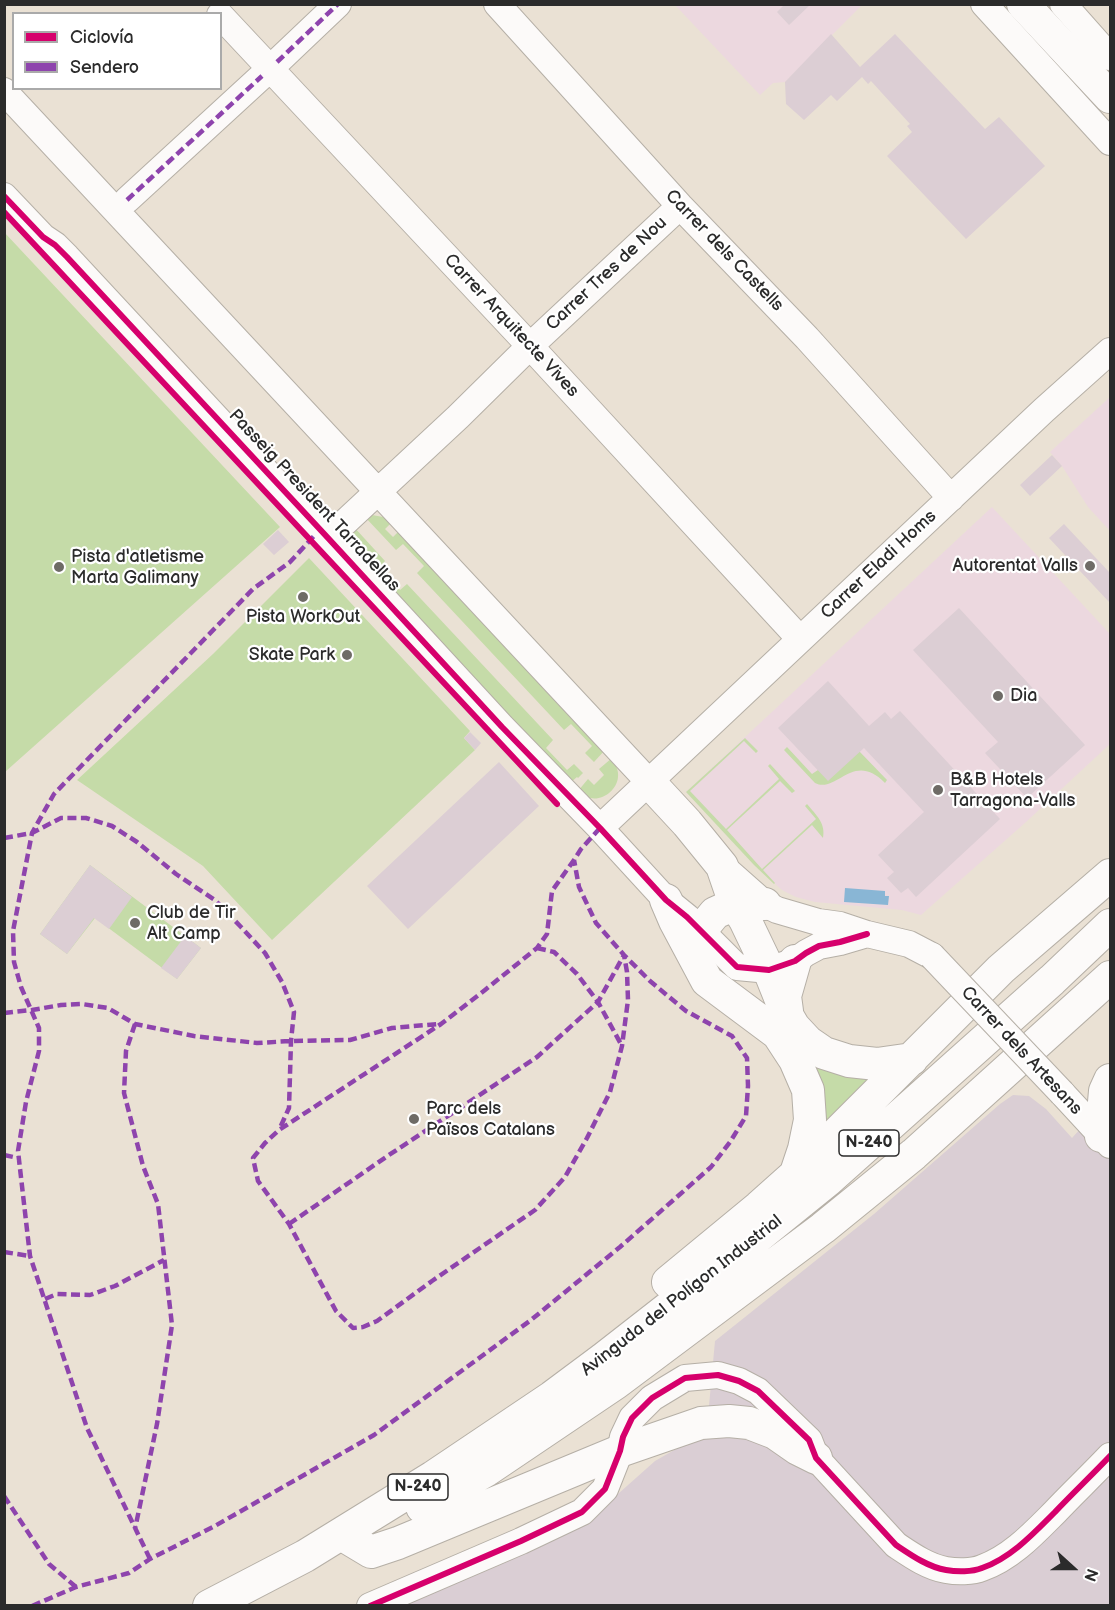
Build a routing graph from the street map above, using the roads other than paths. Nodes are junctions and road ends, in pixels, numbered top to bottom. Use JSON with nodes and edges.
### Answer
{"nodes":[{"id":1,"x":338,"y":4,"type":"edge"},
{"id":2,"x":497,"y":4,"type":"edge"},
{"id":3,"x":984,"y":4,"type":"edge"},
{"id":4,"x":1023,"y":4,"type":"edge"},
{"id":5,"x":1063,"y":4,"type":"edge"},
{"id":6,"x":222,"y":16,"type":"edge"},
{"id":7,"x":1110,"y":57,"type":"edge"},
{"id":8,"x":4,"y":91,"type":"edge"},
{"id":9,"x":1110,"y":98,"type":"edge"},
{"id":10,"x":1110,"y":142,"type":"edge"},
{"id":11,"x":4,"y":196,"type":"edge"},
{"id":12,"x":127,"y":200,"type":"dead end"},
{"id":13,"x":680,"y":206,"type":"junction"},
{"id":14,"x":530,"y":346,"type":"junction"},
{"id":15,"x":1110,"y":351,"type":"edge"},
{"id":16,"x":377,"y":491,"type":"junction"},
{"id":17,"x":951,"y":498,"type":"junction"},
{"id":18,"x":328,"y":537,"type":"junction"},
{"id":19,"x":800,"y":639,"type":"junction"},
{"id":20,"x":648,"y":782,"type":"junction"},
{"id":21,"x":600,"y":828,"type":"junction"},
{"id":22,"x":1110,"y":854,"type":"edge"},
{"id":23,"x":1110,"y":875,"type":"edge"},
{"id":24,"x":1083,"y":898,"type":"junction"},
{"id":25,"x":666,"y":900,"type":"junction"},
{"id":26,"x":750,"y":904,"type":"junction"},
{"id":27,"x":1110,"y":925,"type":"edge"},
{"id":28,"x":701,"y":930,"type":"junction"},
{"id":29,"x":867,"y":934,"type":"junction"},
{"id":30,"x":699,"y":965,"type":"junction"},
{"id":31,"x":782,"y":965,"type":"junction"},
{"id":32,"x":1110,"y":977,"type":"edge"},
{"id":33,"x":912,"y":1059,"type":"junction"},
{"id":34,"x":1110,"y":1080,"type":"edge"},
{"id":35,"x":1106,"y":1140,"type":"edge"},
{"id":36,"x":796,"y":1174,"type":"junction"},
{"id":37,"x":616,"y":1349,"type":"junction"},
{"id":38,"x":620,"y":1450,"type":"junction"},
{"id":39,"x":1110,"y":1456,"type":"edge"},
{"id":40,"x":816,"y":1458,"type":"junction"},
{"id":41,"x":378,"y":1511,"type":"junction"},
{"id":42,"x":341,"y":1534,"type":"junction"},
{"id":43,"x":209,"y":1605,"type":"edge"},
{"id":44,"x":370,"y":1605,"type":"edge"}],
"edges":[{"from":1,"to":12,"type":"street"},
{"from":2,"to":13,"type":"street","name":"Carrer dels Castells"},
{"from":3,"to":10,"type":"street"},
{"from":4,"to":9,"type":"main road"},
{"from":5,"to":7,"type":"street"},
{"from":6,"to":14,"type":"street","name":"Carrer Arquitecte Vives"},
{"from":8,"to":16,"type":"street"},
{"from":11,"to":18,"type":"street","name":"Passeig President Tarradellas"},
{"from":13,"to":14,"type":"street","name":"Carrer Tres de Nou"},
{"from":13,"to":17,"type":"street","name":"Carrer dels Castells"},
{"from":14,"to":16,"type":"street","name":"Carrer Tres de Nou"},
{"from":14,"to":19,"type":"street","name":"Carrer Arquitecte Vives"},
{"from":15,"to":17,"type":"street","name":"Carrer Eladi Homs"},
{"from":16,"to":18,"type":"street","name":"Passeig President Tarradellas"},
{"from":16,"to":20,"type":"street"},
{"from":17,"to":19,"type":"street","name":"Carrer Eladi Homs"},
{"from":18,"to":21,"type":"street","name":"Passeig President Tarradellas"},
{"from":19,"to":20,"type":"street","name":"Carrer Eladi Homs"},
{"from":20,"to":21,"type":"street","name":"Carrer Eladi Homs"},
{"from":20,"to":26,"type":"main road"},
{"from":21,"to":25,"type":"street","name":"Passeig President Tarradellas"},
{"from":22,"to":24,"type":"main road"},
{"from":23,"to":24,"type":"main road"},
{"from":24,"to":33,"type":"main road"},
{"from":25,"to":28,"type":"street","name":"Passeig President Tarradellas"},
{"from":25,"to":30,"type":"main road"},
{"from":26,"to":28,"type":"main road"},
{"from":26,"to":29,"type":"street"},
{"from":26,"to":31,"type":"main road"},
{"from":27,"to":37,"type":"main road","name":"Avinguda del Polígon Industrial","number":"N-240"},
{"from":28,"to":30,"type":"main road"},
{"from":28,"to":31,"type":"street","name":"Passeig President Tarradellas"},
{"from":29,"to":31,"type":"street"},
{"from":29,"to":35,"type":"street","name":"Carrer dels Artesans","bridge":true},
{"from":30,"to":36,"type":"main road"},
{"from":31,"to":33,"type":"main road"},
{"from":32,"to":41,"type":"main road"},
{"from":33,"to":36,"type":"main road"},
{"from":34,"to":35,"type":"main road"},
{"from":36,"to":37,"type":"main road"},
{"from":37,"to":41,"type":"main road","name":"Avinguda del Polígon Industrial","number":"N-240"},
{"from":38,"to":40,"type":"main road"},
{"from":38,"to":40,"type":"street"},
{"from":38,"to":42,"type":"main road"},
{"from":38,"to":44,"type":"street"},
{"from":39,"to":40,"type":"street"},
{"from":41,"to":42,"type":"main road","name":"Avinguda del Polígon Industrial","number":"N-240"},
{"from":42,"to":43,"type":"main road","name":"Avinguda del Polígon Industrial","number":"N-240"}]}
